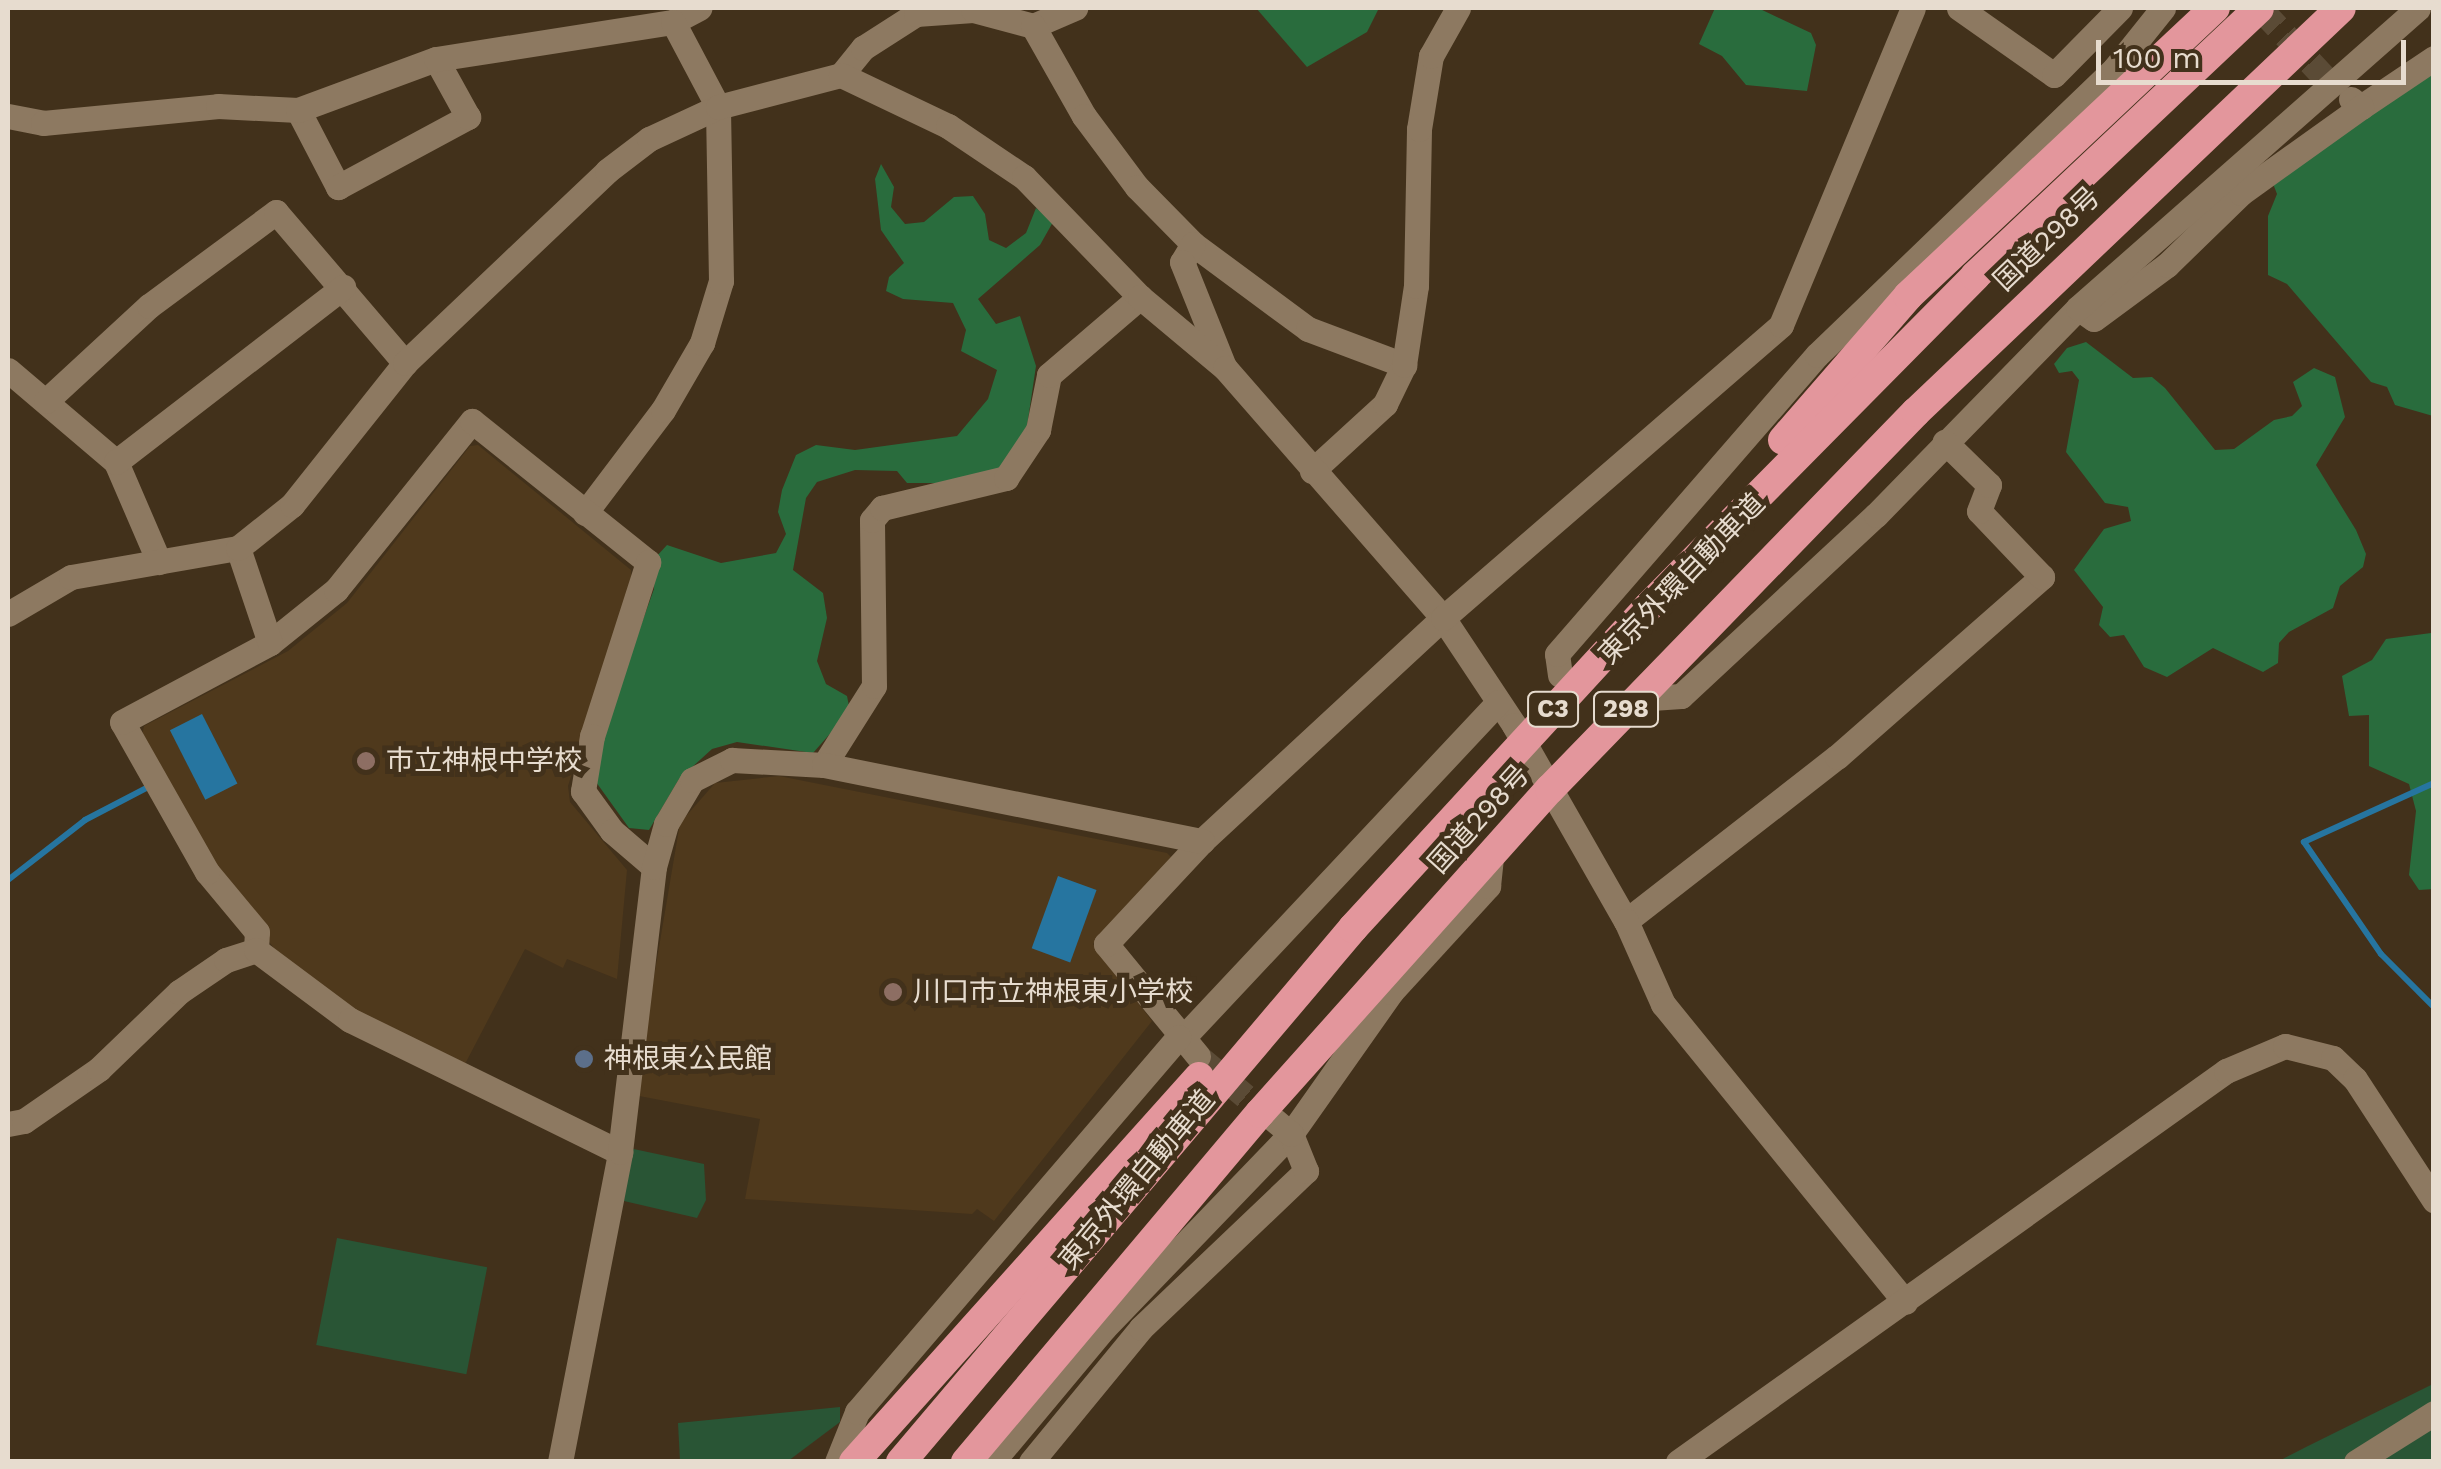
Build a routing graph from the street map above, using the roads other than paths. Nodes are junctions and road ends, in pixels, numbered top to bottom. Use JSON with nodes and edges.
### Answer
{"nodes":[{"id":1,"x":699,"y":8,"type":"edge"},
{"id":2,"x":1076,"y":8,"type":"edge"},
{"id":3,"x":1458,"y":8,"type":"edge"},
{"id":4,"x":1913,"y":8,"type":"edge"},
{"id":5,"x":1959,"y":8,"type":"edge"},
{"id":6,"x":2120,"y":8,"type":"edge"},
{"id":7,"x":2163,"y":8,"type":"edge"},
{"id":8,"x":2215,"y":8,"type":"edge"},
{"id":9,"x":2234,"y":8,"type":"edge"},
{"id":10,"x":2258,"y":8,"type":"edge"},
{"id":11,"x":2314,"y":8,"type":"edge"},
{"id":12,"x":2340,"y":8,"type":"edge"},
{"id":13,"x":2359,"y":8,"type":"edge"},
{"id":14,"x":2418,"y":8,"type":"edge"},
{"id":15,"x":673,"y":22,"type":"junction"},
{"id":16,"x":1033,"y":26,"type":"junction"},
{"id":17,"x":2434,"y":58,"type":"edge"},
{"id":18,"x":436,"y":59,"type":"junction"},
{"id":19,"x":841,"y":74,"type":"junction"},
{"id":20,"x":2332,"y":84,"type":"junction"},
{"id":21,"x":718,"y":107,"type":"junction"},
{"id":22,"x":2361,"y":107,"type":"junction"},
{"id":23,"x":298,"y":110,"type":"junction"},
{"id":24,"x":8,"y":121,"type":"edge"},
{"id":25,"x":1193,"y":244,"type":"junction"},
{"id":26,"x":343,"y":287,"type":"junction"},
{"id":27,"x":1140,"y":297,"type":"junction"},
{"id":28,"x":2078,"y":308,"type":"junction"},
{"id":29,"x":1780,"y":325,"type":"junction"},
{"id":30,"x":1817,"y":355,"type":"junction"},
{"id":31,"x":405,"y":363,"type":"junction"},
{"id":32,"x":1404,"y":365,"type":"junction"},
{"id":33,"x":1225,"y":368,"type":"junction"},
{"id":34,"x":8,"y":370,"type":"edge"},
{"id":35,"x":46,"y":402,"type":"junction"},
{"id":36,"x":1945,"y":442,"type":"junction"},
{"id":37,"x":1770,"y":456,"type":"junction"},
{"id":38,"x":116,"y":462,"type":"junction"},
{"id":39,"x":1312,"y":471,"type":"junction"},
{"id":40,"x":585,"y":514,"type":"junction"},
{"id":41,"x":238,"y":548,"type":"junction"},
{"id":42,"x":159,"y":562,"type":"junction"},
{"id":43,"x":1732,"y":601,"type":"junction"},
{"id":44,"x":8,"y":614,"type":"edge"},
{"id":45,"x":1442,"y":618,"type":"junction"},
{"id":46,"x":270,"y":643,"type":"junction"},
{"id":47,"x":1560,"y":675,"type":"junction"},
{"id":48,"x":1636,"y":699,"type":"junction"},
{"id":49,"x":1506,"y":714,"type":"junction"},
{"id":50,"x":824,"y":764,"type":"junction"},
{"id":51,"x":1550,"y":789,"type":"junction"},
{"id":52,"x":1202,"y":841,"type":"junction"},
{"id":53,"x":1491,"y":855,"type":"junction"},
{"id":54,"x":654,"y":867,"type":"junction"},
{"id":55,"x":1626,"y":921,"type":"junction"},
{"id":56,"x":1353,"y":928,"type":"junction"},
{"id":57,"x":256,"y":950,"type":"junction"},
{"id":58,"x":1185,"y":1045,"type":"junction"},
{"id":59,"x":1268,"y":1115,"type":"tunnel mouth"},
{"id":60,"x":8,"y":1124,"type":"edge"},
{"id":61,"x":1291,"y":1134,"type":"junction"},
{"id":62,"x":620,"y":1152,"type":"junction"},
{"id":63,"x":2434,"y":1200,"type":"edge"},
{"id":64,"x":1905,"y":1302,"type":"junction"},
{"id":65,"x":2434,"y":1413,"type":"edge"},
{"id":66,"x":560,"y":1462,"type":"edge"},
{"id":67,"x":838,"y":1462,"type":"edge"},
{"id":68,"x":854,"y":1462,"type":"edge"},
{"id":69,"x":879,"y":1462,"type":"edge"},
{"id":70,"x":902,"y":1462,"type":"edge"},
{"id":71,"x":942,"y":1462,"type":"edge"},
{"id":72,"x":966,"y":1462,"type":"edge"},
{"id":73,"x":992,"y":1462,"type":"edge"},
{"id":74,"x":1032,"y":1462,"type":"edge"},
{"id":75,"x":1678,"y":1462,"type":"edge"},
{"id":76,"x":2356,"y":1462,"type":"edge"}],
"edges":[{"from":1,"to":15,"type":"street"},
{"from":2,"to":16,"type":"street"},
{"from":3,"to":32,"type":"street"},
{"from":4,"to":29,"type":"street"},
{"from":5,"to":6,"type":"street"},
{"from":7,"to":30,"type":"street"},
{"from":8,"to":37,"type":"highway"},
{"from":9,"to":37,"type":"highway","name":"国道298号","number":"298"},
{"from":10,"to":56,"type":"highway","name":"東京外環自動車道","number":"C3"},
{"from":11,"to":71,"type":"highway","name":"東京外環自動車道","number":"C3"},
{"from":12,"to":43,"type":"highway","name":"国道298号","number":"298"},
{"from":13,"to":43,"type":"highway"},
{"from":14,"to":20,"type":"street"},
{"from":15,"to":18,"type":"street"},
{"from":15,"to":21,"type":"street"},
{"from":16,"to":19,"type":"street"},
{"from":16,"to":25,"type":"street"},
{"from":17,"to":22,"type":"street"},
{"from":18,"to":23,"type":"street"},
{"from":18,"to":23,"type":"street"},
{"from":19,"to":21,"type":"street"},
{"from":19,"to":27,"type":"street"},
{"from":20,"to":22,"type":"street"},
{"from":20,"to":28,"type":"street"},
{"from":21,"to":31,"type":"street"},
{"from":21,"to":40,"type":"street"},
{"from":22,"to":28,"type":"street"},
{"from":23,"to":24,"type":"street"},
{"from":25,"to":32,"type":"street"},
{"from":25,"to":33,"type":"street"},
{"from":26,"to":31,"type":"street"},
{"from":26,"to":35,"type":"street"},
{"from":26,"to":38,"type":"street"},
{"from":27,"to":33,"type":"street"},
{"from":27,"to":50,"type":"street"},
{"from":28,"to":36,"type":"street"},
{"from":29,"to":30,"type":"street"},
{"from":29,"to":45,"type":"street"},
{"from":30,"to":47,"type":"street"},
{"from":31,"to":41,"type":"street"},
{"from":32,"to":39,"type":"street"},
{"from":33,"to":39,"type":"street"},
{"from":34,"to":35,"type":"street"},
{"from":35,"to":38,"type":"street"},
{"from":36,"to":48,"type":"street"},
{"from":36,"to":55,"type":"street"},
{"from":37,"to":47,"type":"highway","name":"国道298号","number":"298"},
{"from":38,"to":42,"type":"street"},
{"from":39,"to":45,"type":"street"},
{"from":40,"to":46,"type":"street"},
{"from":40,"to":54,"type":"street"},
{"from":41,"to":42,"type":"street"},
{"from":41,"to":46,"type":"street"},
{"from":42,"to":44,"type":"street"},
{"from":43,"to":48,"type":"highway","name":"国道298号","number":"298"},
{"from":45,"to":49,"type":"street"},
{"from":45,"to":52,"type":"street"},
{"from":46,"to":57,"type":"street"},
{"from":47,"to":49,"type":"highway","name":"国道298号","number":"298"},
{"from":48,"to":51,"type":"highway","name":"国道298号","number":"298"},
{"from":49,"to":51,"type":"street"},
{"from":49,"to":58,"type":"street"},
{"from":49,"to":69,"type":"highway","name":"国道298号","number":"298"},
{"from":50,"to":52,"type":"street"},
{"from":50,"to":54,"type":"street"},
{"from":51,"to":53,"type":"highway","name":"国道298号","number":"298"},
{"from":51,"to":55,"type":"street"},
{"from":52,"to":58,"type":"street"},
{"from":53,"to":61,"type":"street"},
{"from":53,"to":72,"type":"highway","name":"国道298号","number":"298"},
{"from":54,"to":62,"type":"street"},
{"from":55,"to":64,"type":"street"},
{"from":56,"to":68,"type":"highway"},
{"from":56,"to":70,"type":"highway","name":"東京外環自動車道","number":"C3"},
{"from":57,"to":60,"type":"street"},
{"from":57,"to":62,"type":"street"},
{"from":58,"to":67,"type":"street"},
{"from":59,"to":61,"type":"street"},
{"from":61,"to":73,"type":"street"},
{"from":61,"to":74,"type":"street"},
{"from":62,"to":66,"type":"street"},
{"from":63,"to":64,"type":"street"},
{"from":64,"to":75,"type":"street"},
{"from":65,"to":76,"type":"street"}]}
